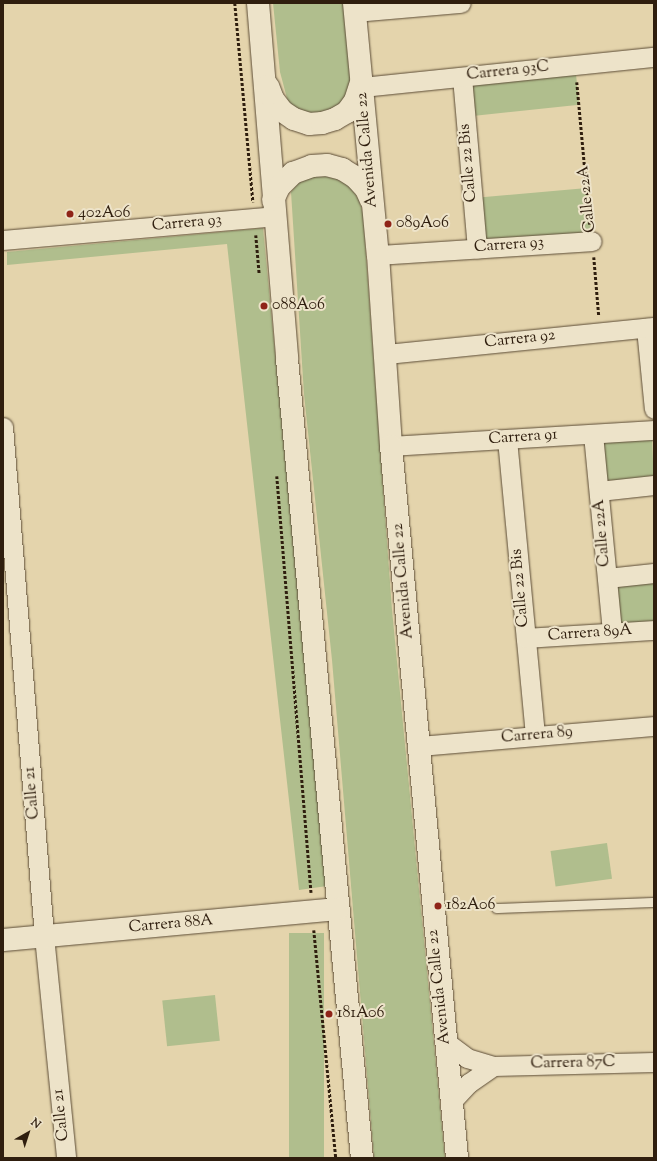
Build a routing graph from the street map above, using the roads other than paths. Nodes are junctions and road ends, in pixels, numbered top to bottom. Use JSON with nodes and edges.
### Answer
{"nodes":[{"id":1,"x":258,"y":3,"type":"edge"},
{"id":2,"x":461,"y":3,"type":"edge"},
{"id":3,"x":354,"y":8,"type":"edge"},
{"id":4,"x":654,"y":57,"type":"edge"},
{"id":5,"x":264,"y":67,"type":"junction"},
{"id":6,"x":462,"y":77,"type":"junction"},
{"id":7,"x":362,"y":82,"type":"junction"},
{"id":8,"x":372,"y":203,"type":"junction"},
{"id":9,"x":275,"y":208,"type":"junction"},
{"id":10,"x":3,"y":240,"type":"edge"},
{"id":11,"x":592,"y":241,"type":"road end"},
{"id":12,"x":478,"y":248,"type":"junction"},
{"id":13,"x":378,"y":255,"type":"junction"},
{"id":14,"x":650,"y":328,"type":"edge"},
{"id":15,"x":386,"y":354,"type":"junction"},
{"id":16,"x":654,"y":409,"type":"edge"},
{"id":17,"x":3,"y":427,"type":"edge"},
{"id":18,"x":654,"y":430,"type":"edge"},
{"id":19,"x":593,"y":434,"type":"junction"},
{"id":20,"x":507,"y":439,"type":"junction"},
{"id":21,"x":391,"y":446,"type":"junction"},
{"id":22,"x":654,"y":485,"type":"edge"},
{"id":23,"x":5,"y":486,"type":"edge"},
{"id":24,"x":599,"y":491,"type":"junction"},
{"id":25,"x":654,"y":574,"type":"edge"},
{"id":26,"x":607,"y":578,"type":"junction"},
{"id":27,"x":654,"y":630,"type":"edge"},
{"id":28,"x":612,"y":632,"type":"junction"},
{"id":29,"x":526,"y":638,"type":"junction"},
{"id":30,"x":654,"y":726,"type":"edge"},
{"id":31,"x":535,"y":736,"type":"junction"},
{"id":32,"x":420,"y":746,"type":"junction"},
{"id":33,"x":654,"y":902,"type":"edge"},
{"id":34,"x":496,"y":908,"type":"dead end"},
{"id":35,"x":338,"y":909,"type":"junction"},
{"id":36,"x":44,"y":936,"type":"junction"},
{"id":37,"x":3,"y":940,"type":"edge"},
{"id":38,"x":446,"y":1042,"type":"junction"},
{"id":39,"x":654,"y":1062,"type":"edge"},
{"id":40,"x":493,"y":1066,"type":"junction"},
{"id":41,"x":452,"y":1102,"type":"junction"},
{"id":42,"x":66,"y":1158,"type":"edge"},
{"id":43,"x":362,"y":1158,"type":"edge"},
{"id":44,"x":457,"y":1158,"type":"edge"}],
"edges":[{"from":1,"to":5,"type":"main road"},
{"from":2,"to":3,"type":"street"},
{"from":3,"to":7,"type":"main road","name":"Avenida Calle 22"},
{"from":4,"to":6,"type":"street","name":"Carrera 93C"},
{"from":5,"to":7,"type":"main road"},
{"from":5,"to":9,"type":"main road"},
{"from":6,"to":7,"type":"street","name":"Carrera 93C"},
{"from":6,"to":12,"type":"street","name":"Calle 22 Bis"},
{"from":7,"to":8,"type":"main road","name":"Avenida Calle 22"},
{"from":8,"to":9,"type":"main road"},
{"from":8,"to":13,"type":"main road","name":"Avenida Calle 22"},
{"from":9,"to":10,"type":"street","name":"Carrera 93"},
{"from":9,"to":35,"type":"main road"},
{"from":11,"to":12,"type":"street","name":"Carrera 93"},
{"from":12,"to":13,"type":"street","name":"Carrera 93"},
{"from":13,"to":15,"type":"main road","name":"Avenida Calle 22"},
{"from":14,"to":15,"type":"street","name":"Carrera 92"},
{"from":14,"to":16,"type":"street"},
{"from":15,"to":21,"type":"main road","name":"Avenida Calle 22"},
{"from":17,"to":23,"type":"street","name":"Calle 21"},
{"from":18,"to":19,"type":"street","name":"Carrera 91"},
{"from":19,"to":20,"type":"street","name":"Carrera 91"},
{"from":19,"to":24,"type":"street","name":"Calle 22A"},
{"from":20,"to":21,"type":"street","name":"Carrera 91"},
{"from":20,"to":29,"type":"street","name":"Calle 22 Bis"},
{"from":21,"to":32,"type":"main road","name":"Avenida Calle 22"},
{"from":22,"to":24,"type":"street"},
{"from":23,"to":36,"type":"street","name":"Calle 21"},
{"from":24,"to":26,"type":"street","name":"Calle 22A"},
{"from":25,"to":26,"type":"street"},
{"from":26,"to":28,"type":"street","name":"Calle 22A"},
{"from":27,"to":28,"type":"street","name":"Carrera 89A"},
{"from":28,"to":29,"type":"street","name":"Carrera 89A"},
{"from":29,"to":31,"type":"street","name":"Calle 22 Bis"},
{"from":30,"to":31,"type":"street","name":"Carrera 89"},
{"from":31,"to":32,"type":"street","name":"Carrera 89"},
{"from":32,"to":38,"type":"main road","name":"Avenida Calle 22"},
{"from":33,"to":34,"type":"lane"},
{"from":35,"to":36,"type":"main road","name":"Carrera 88A"},
{"from":35,"to":43,"type":"main road"},
{"from":36,"to":37,"type":"main road","name":"Carrera 88A"},
{"from":36,"to":42,"type":"street","name":"Calle 21"},
{"from":38,"to":40,"type":"street","name":"Carrera 87C"},
{"from":38,"to":41,"type":"main road","name":"Avenida Calle 22"},
{"from":39,"to":40,"type":"street","name":"Carrera 87C"},
{"from":40,"to":41,"type":"street"},
{"from":41,"to":44,"type":"main road","name":"Avenida Calle 22"}]}
